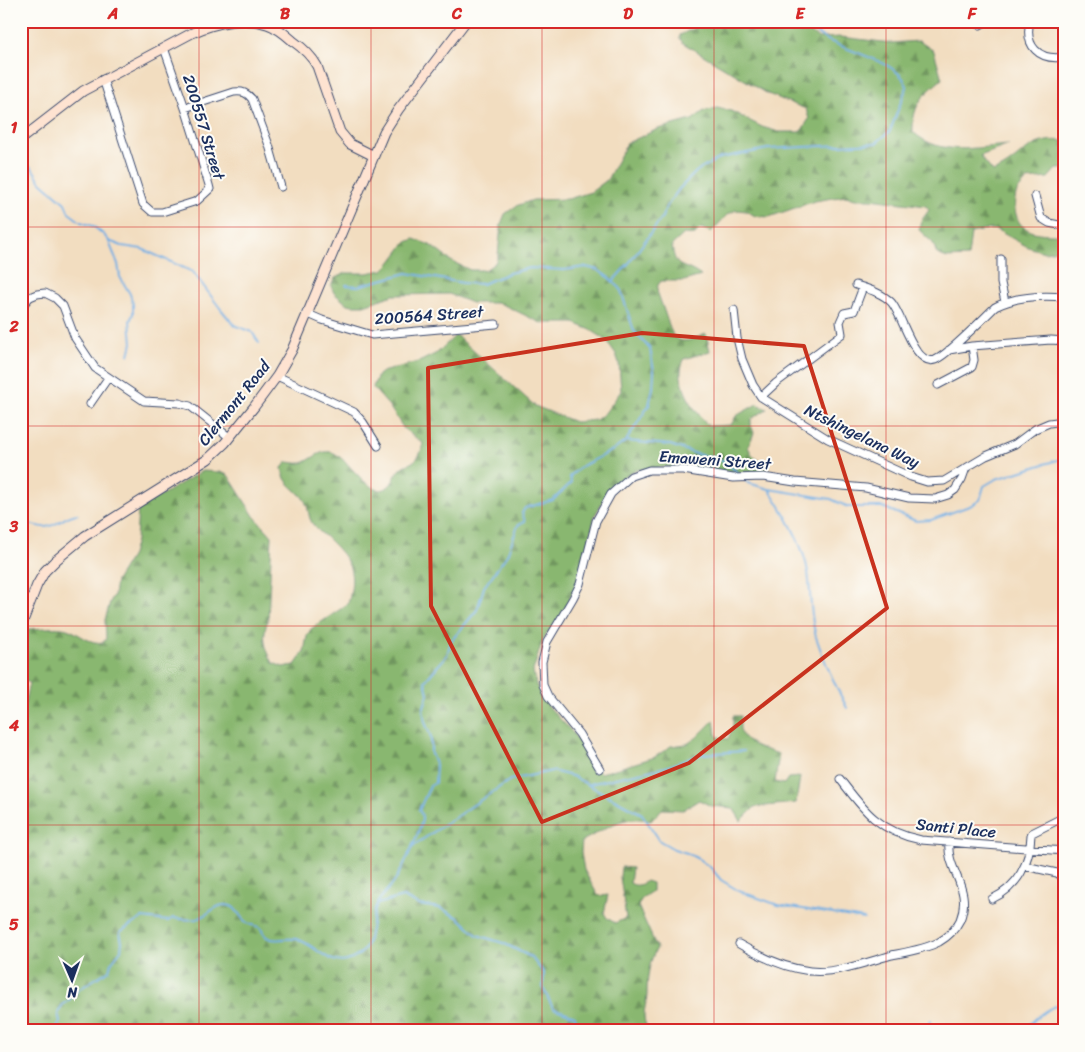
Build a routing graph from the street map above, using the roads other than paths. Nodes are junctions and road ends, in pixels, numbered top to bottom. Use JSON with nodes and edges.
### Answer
{"nodes":[{"id":1,"x":466,"y":21,"type":"edge"},
{"id":2,"x":974,"y":21,"type":"edge"},
{"id":3,"x":988,"y":21,"type":"edge"},
{"id":4,"x":1030,"y":21,"type":"edge"},
{"id":5,"x":164,"y":48,"type":"junction"},
{"id":6,"x":1064,"y":57,"type":"edge"},
{"id":7,"x":103,"y":79,"type":"junction"},
{"id":8,"x":185,"y":108,"type":"junction"},
{"id":9,"x":21,"y":139,"type":"edge"},
{"id":10,"x":374,"y":156,"type":"junction"},
{"id":11,"x":281,"y":188,"type":"dead end"},
{"id":12,"x":1035,"y":196,"type":"dead end"},
{"id":13,"x":1064,"y":226,"type":"edge"},
{"id":14,"x":1001,"y":259,"type":"dead end"},
{"id":15,"x":1064,"y":297,"type":"edge"},
{"id":16,"x":1005,"y":302,"type":"junction"},
{"id":17,"x":21,"y":307,"type":"edge"},
{"id":18,"x":734,"y":310,"type":"dead end"},
{"id":19,"x":306,"y":313,"type":"junction"},
{"id":20,"x":496,"y":324,"type":"dead end"},
{"id":21,"x":1064,"y":341,"type":"edge"},
{"id":22,"x":972,"y":346,"type":"junction"},
{"id":23,"x":949,"y":350,"type":"junction"},
{"id":24,"x":278,"y":376,"type":"junction"},
{"id":25,"x":108,"y":378,"type":"junction"},
{"id":26,"x":938,"y":385,"type":"dead end"},
{"id":27,"x":761,"y":397,"type":"junction"},
{"id":28,"x":90,"y":404,"type":"dead end"},
{"id":29,"x":1064,"y":421,"type":"edge"},
{"id":30,"x":229,"y":437,"type":"junction"},
{"id":31,"x":378,"y":446,"type":"dead end"},
{"id":32,"x":966,"y":468,"type":"junction"},
{"id":33,"x":24,"y":609,"type":"edge"},
{"id":34,"x":21,"y":626,"type":"edge"},
{"id":35,"x":600,"y":769,"type":"dead end"},
{"id":36,"x":840,"y":779,"type":"dead end"},
{"id":37,"x":1064,"y":817,"type":"edge"},
{"id":38,"x":949,"y":842,"type":"junction"},
{"id":39,"x":1031,"y":848,"type":"junction"},
{"id":40,"x":1064,"y":851,"type":"edge"},
{"id":41,"x":1025,"y":866,"type":"junction"},
{"id":42,"x":1064,"y":878,"type":"edge"},
{"id":43,"x":992,"y":899,"type":"dead end"},
{"id":44,"x":739,"y":944,"type":"dead end"}],
"edges":[{"from":1,"to":10,"type":"street","name":"Clermont Road"},
{"from":2,"to":3,"type":"street"},
{"from":4,"to":6,"type":"street"},
{"from":5,"to":7,"type":"street"},
{"from":5,"to":8,"type":"street","name":"200557 Street"},
{"from":5,"to":10,"type":"street"},
{"from":7,"to":8,"type":"street","name":"200557 Street"},
{"from":7,"to":9,"type":"street"},
{"from":8,"to":11,"type":"street"},
{"from":10,"to":19,"type":"street","name":"Clermont Road"},
{"from":12,"to":13,"type":"street"},
{"from":14,"to":16,"type":"street"},
{"from":15,"to":16,"type":"street"},
{"from":16,"to":23,"type":"street"},
{"from":17,"to":25,"type":"street"},
{"from":18,"to":27,"type":"street","name":"Ntshingelana Way"},
{"from":19,"to":20,"type":"street","name":"200564 Street"},
{"from":19,"to":24,"type":"street","name":"Clermont Road"},
{"from":21,"to":22,"type":"street"},
{"from":22,"to":23,"type":"street"},
{"from":22,"to":26,"type":"street"},
{"from":23,"to":27,"type":"street"},
{"from":24,"to":30,"type":"street","name":"Clermont Road"},
{"from":24,"to":31,"type":"street"},
{"from":25,"to":28,"type":"street"},
{"from":25,"to":30,"type":"street"},
{"from":27,"to":32,"type":"street","name":"Ntshingelana Way"},
{"from":29,"to":32,"type":"street","name":"Ntshingelana Way"},
{"from":30,"to":33,"type":"street","name":"Clermont Road"},
{"from":32,"to":35,"type":"street","name":"Emaweni Street"},
{"from":33,"to":34,"type":"street","name":"Clermont Road"},
{"from":36,"to":38,"type":"street","name":"Santi Place"},
{"from":37,"to":39,"type":"street"},
{"from":38,"to":39,"type":"street","name":"Santi Place"},
{"from":38,"to":44,"type":"street"},
{"from":39,"to":40,"type":"street","name":"Santi Place"},
{"from":39,"to":41,"type":"street"},
{"from":41,"to":42,"type":"street"},
{"from":41,"to":43,"type":"street"}]}
